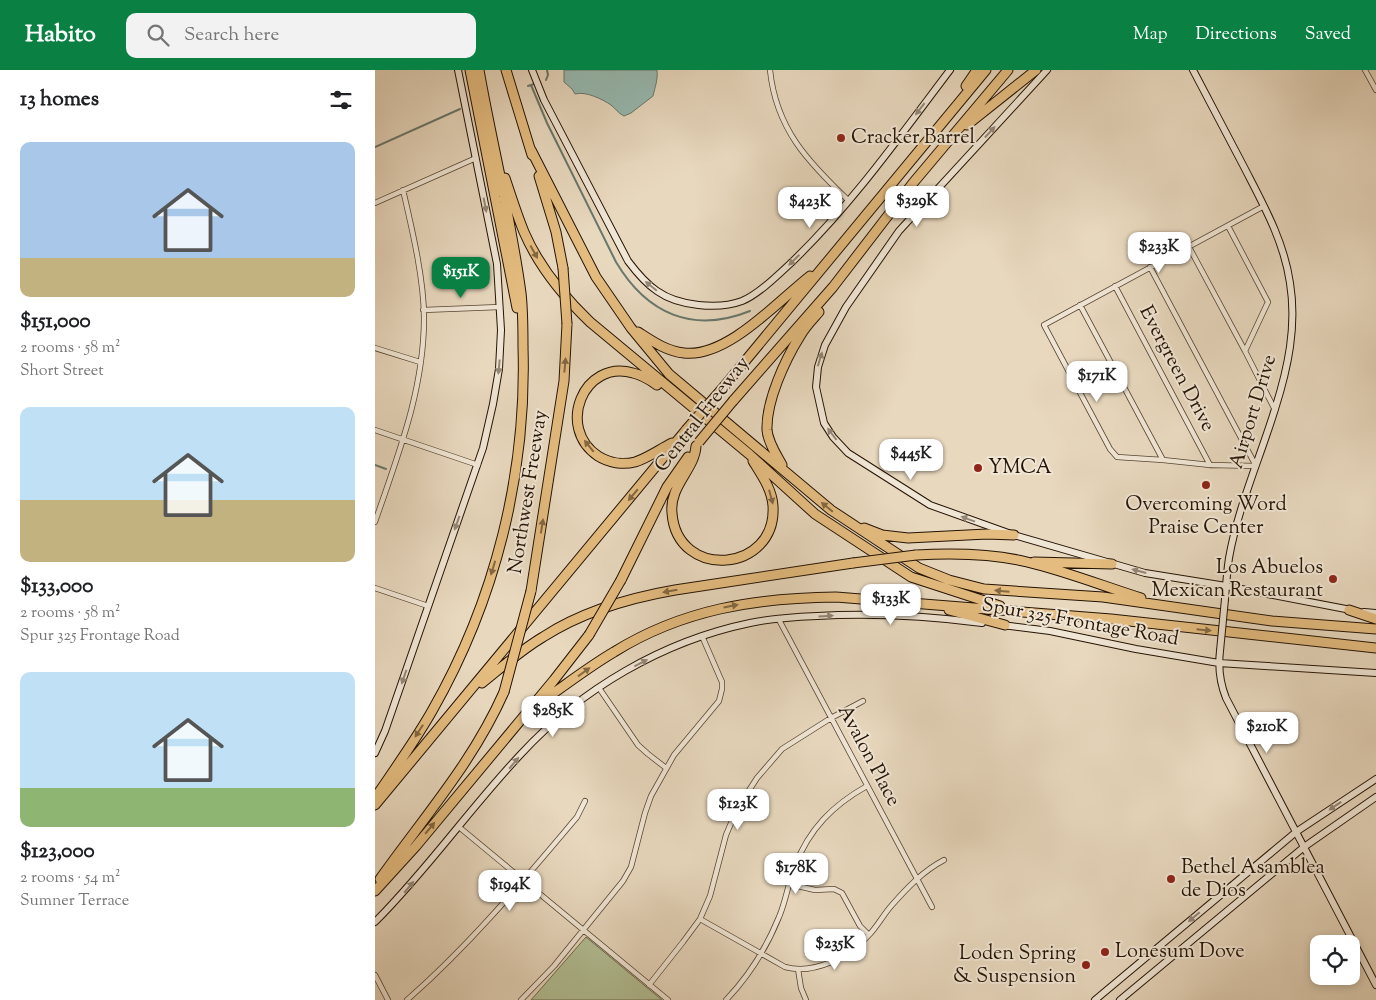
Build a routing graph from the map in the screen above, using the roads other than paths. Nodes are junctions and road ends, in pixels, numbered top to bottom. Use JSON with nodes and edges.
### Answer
{"nodes":[{"id":1,"x":458,"y":70,"type":"edge"},
{"id":2,"x":470,"y":70,"type":"edge"},
{"id":3,"x":479,"y":70,"type":"edge"},
{"id":4,"x":506,"y":70,"type":"edge"},
{"id":5,"x":532,"y":70,"type":"edge"},
{"id":6,"x":771,"y":70,"type":"edge"},
{"id":7,"x":950,"y":70,"type":"edge"},
{"id":8,"x":977,"y":70,"type":"edge"},
{"id":9,"x":986,"y":70,"type":"edge"},
{"id":10,"x":1008,"y":70,"type":"edge"},
{"id":11,"x":1036,"y":70,"type":"edge"},
{"id":12,"x":1047,"y":70,"type":"edge"},
{"id":13,"x":1193,"y":70,"type":"edge"},
{"id":14,"x":1365,"y":70,"type":"edge"},
{"id":15,"x":1376,"y":90,"type":"edge"},
{"id":16,"x":943,"y":122,"type":"junction"},
{"id":17,"x":953,"y":135,"type":"junction"},
{"id":18,"x":493,"y":144,"type":"junction"},
{"id":19,"x":531,"y":150,"type":"junction"},
{"id":20,"x":476,"y":158,"type":"junction"},
{"id":21,"x":403,"y":190,"type":"junction"},
{"id":22,"x":849,"y":201,"type":"junction"},
{"id":23,"x":375,"y":203,"type":"edge"},
{"id":24,"x":1264,"y":206,"type":"junction"},
{"id":25,"x":1228,"y":226,"type":"junction"},
{"id":26,"x":1189,"y":247,"type":"junction"},
{"id":27,"x":823,"y":265,"type":"junction"},
{"id":28,"x":1150,"y":268,"type":"junction"},
{"id":29,"x":1115,"y":286,"type":"junction"},
{"id":30,"x":833,"y":287,"type":"junction"},
{"id":31,"x":1080,"y":305,"type":"junction"},
{"id":32,"x":500,"y":308,"type":"junction"},
{"id":33,"x":423,"y":310,"type":"junction"},
{"id":34,"x":631,"y":328,"type":"junction"},
{"id":35,"x":375,"y":348,"type":"edge"},
{"id":36,"x":1245,"y":351,"type":"junction"},
{"id":37,"x":420,"y":362,"type":"junction"},
{"id":38,"x":524,"y":368,"type":"junction"},
{"id":39,"x":681,"y":398,"type":"junction"},
{"id":40,"x":1275,"y":410,"type":"junction"},
{"id":41,"x":375,"y":430,"type":"edge"},
{"id":42,"x":679,"y":439,"type":"junction"},
{"id":43,"x":404,"y":440,"type":"junction"},
{"id":44,"x":697,"y":444,"type":"junction"},
{"id":45,"x":749,"y":454,"type":"junction"},
{"id":46,"x":1163,"y":460,"type":"junction"},
{"id":47,"x":477,"y":465,"type":"junction"},
{"id":48,"x":1210,"y":465,"type":"junction"},
{"id":49,"x":1256,"y":466,"type":"junction"},
{"id":50,"x":784,"y":470,"type":"junction"},
{"id":51,"x":377,"y":508,"type":"edge"},
{"id":52,"x":847,"y":521,"type":"junction"},
{"id":53,"x":375,"y":522,"type":"edge"},
{"id":54,"x":1014,"y":535,"type":"junction"},
{"id":55,"x":1027,"y":562,"type":"junction"},
{"id":56,"x":1112,"y":564,"type":"junction"},
{"id":57,"x":1226,"y":586,"type":"junction"},
{"id":58,"x":375,"y":588,"type":"edge"},
{"id":59,"x":928,"y":603,"type":"junction"},
{"id":60,"x":428,"y":606,"type":"junction"},
{"id":61,"x":1165,"y":606,"type":"junction"},
{"id":62,"x":1349,"y":610,"type":"junction"},
{"id":63,"x":1017,"y":612,"type":"junction"},
{"id":64,"x":1376,"y":613,"type":"edge"},
{"id":65,"x":778,"y":618,"type":"junction"},
{"id":66,"x":1376,"y":619,"type":"edge"},
{"id":67,"x":1005,"y":625,"type":"junction"},
{"id":68,"x":1376,"y":629,"type":"edge"},
{"id":69,"x":702,"y":636,"type":"junction"},
{"id":70,"x":1376,"y":650,"type":"edge"},
{"id":71,"x":1219,"y":663,"type":"junction"},
{"id":72,"x":1376,"y":673,"type":"edge"},
{"id":73,"x":599,"y":688,"type":"junction"},
{"id":74,"x":466,"y":696,"type":"junction"},
{"id":75,"x":863,"y":701,"type":"dead end"},
{"id":76,"x":529,"y":710,"type":"junction"},
{"id":77,"x":831,"y":718,"type":"junction"},
{"id":78,"x":375,"y":752,"type":"edge"},
{"id":79,"x":666,"y":768,"type":"junction"},
{"id":80,"x":1376,"y":779,"type":"edge"},
{"id":81,"x":867,"y":786,"type":"junction"},
{"id":82,"x":1376,"y":797,"type":"edge"},
{"id":83,"x":375,"y":798,"type":"edge"},
{"id":84,"x":585,"y":801,"type":"dead end"},
{"id":85,"x":375,"y":805,"type":"edge"},
{"id":86,"x":459,"y":827,"type":"junction"},
{"id":87,"x":1296,"y":832,"type":"junction"},
{"id":88,"x":1304,"y":847,"type":"junction"},
{"id":89,"x":944,"y":860,"type":"dead end"},
{"id":90,"x":917,"y":879,"type":"junction"},
{"id":91,"x":524,"y":881,"type":"junction"},
{"id":92,"x":789,"y":884,"type":"junction"},
{"id":93,"x":375,"y":886,"type":"edge"},
{"id":94,"x":375,"y":891,"type":"edge"},
{"id":95,"x":932,"y":907,"type":"dead end"},
{"id":96,"x":700,"y":918,"type":"junction"},
{"id":97,"x":375,"y":922,"type":"edge"},
{"id":98,"x":583,"y":930,"type":"junction"},
{"id":99,"x":869,"y":935,"type":"junction"},
{"id":100,"x":762,"y":954,"type":"junction"},
{"id":101,"x":797,"y":969,"type":"junction"},
{"id":102,"x":375,"y":975,"type":"edge"},
{"id":103,"x":649,"y":985,"type":"junction"},
{"id":104,"x":1376,"y":985,"type":"edge"},
{"id":105,"x":388,"y":1000,"type":"edge"},
{"id":106,"x":407,"y":1000,"type":"edge"},
{"id":107,"x":521,"y":1000,"type":"edge"},
{"id":108,"x":668,"y":1000,"type":"edge"},
{"id":109,"x":726,"y":1000,"type":"edge"},
{"id":110,"x":806,"y":1000,"type":"edge"},
{"id":111,"x":1095,"y":1000,"type":"edge"},
{"id":112,"x":1120,"y":1000,"type":"edge"}],
"edges":[{"from":1,"to":20,"type":"main road"},
{"from":2,"to":38,"type":"highway"},
{"from":3,"to":18,"type":"highway","name":"Northwest Freeway"},
{"from":4,"to":19,"type":"highway","name":"Northwest Freeway"},
{"from":22,"to":5,"type":"main road","one_way":true},
{"from":6,"to":22,"type":"street"},
{"from":7,"to":22,"type":"main road","one_way":true},
{"from":8,"to":16,"type":"highway"},
{"from":9,"to":16,"type":"highway","name":"Central Freeway"},
{"from":10,"to":17,"type":"highway","name":"Central Freeway"},
{"from":11,"to":17,"type":"highway"},
{"from":54,"to":12,"type":"main road","one_way":true},
{"from":13,"to":24,"type":"main road","name":"Airport Drive"},
{"from":14,"to":15,"type":"street"},
{"from":16,"to":27,"type":"highway","name":"Central Freeway"},
{"from":17,"to":30,"type":"highway","name":"Central Freeway"},
{"from":18,"to":38,"type":"highway","name":"Northwest Freeway"},
{"from":18,"to":39,"type":"highway","one_way":true},
{"from":19,"to":34,"type":"highway"},
{"from":93,"to":19,"type":"highway","name":"Northwest Freeway","one_way":true,"bridge":true},
{"from":20,"to":21,"type":"street"},
{"from":20,"to":32,"type":"main road","one_way":true},
{"from":21,"to":23,"type":"street"},
{"from":21,"to":33,"type":"street"},
{"from":24,"to":25,"type":"street"},
{"from":24,"to":40,"type":"main road","name":"Airport Drive"},
{"from":25,"to":26,"type":"street"},
{"from":25,"to":36,"type":"street"},
{"from":26,"to":28,"type":"street"},
{"from":26,"to":36,"type":"street"},
{"from":27,"to":34,"type":"highway"},
{"from":27,"to":42,"type":"highway","name":"Central Freeway","bridge":true},
{"from":28,"to":29,"type":"street"},
{"from":28,"to":49,"type":"street","name":"Evergreen Drive"},
{"from":29,"to":31,"type":"street"},
{"from":29,"to":48,"type":"street","name":"Evergreen Drive"},
{"from":30,"to":44,"type":"highway","name":"Central Freeway","bridge":true},
{"from":30,"to":50,"type":"highway"},
{"from":31,"to":46,"type":"street"},
{"from":31,"to":46,"type":"street","name":"Evergreen Drive"},
{"from":32,"to":33,"type":"street"},
{"from":32,"to":47,"type":"main road","one_way":true},
{"from":33,"to":37,"type":"street"},
{"from":34,"to":50,"type":"highway"},
{"from":35,"to":37,"type":"street"},
{"from":36,"to":40,"type":"street"},
{"from":37,"to":43,"type":"street"},
{"from":38,"to":83,"type":"highway","name":"Northwest Freeway","one_way":true},
{"from":42,"to":39,"type":"highway","one_way":true},
{"from":39,"to":45,"type":"highway"},
{"from":40,"to":49,"type":"main road","name":"Airport Drive"},
{"from":41,"to":43,"type":"street"},
{"from":42,"to":74,"type":"highway","name":"Central Freeway","one_way":true},
{"from":43,"to":47,"type":"street"},
{"from":43,"to":51,"type":"street"},
{"from":45,"to":44,"type":"highway","one_way":true},
{"from":44,"to":76,"type":"highway","name":"Central Freeway","bridge":true},
{"from":45,"to":63,"type":"highway"},
{"from":46,"to":48,"type":"street","name":"Evergreen Drive"},
{"from":47,"to":60,"type":"main road","one_way":true},
{"from":48,"to":49,"type":"street","name":"Evergreen Drive"},
{"from":49,"to":57,"type":"main road","name":"Airport Drive"},
{"from":52,"to":50,"type":"highway","one_way":true},
{"from":51,"to":53,"type":"street"},
{"from":52,"to":54,"type":"highway"},
{"from":61,"to":52,"type":"highway","one_way":true},
{"from":54,"to":56,"type":"main road"},
{"from":55,"to":56,"type":"highway"},
{"from":55,"to":61,"type":"highway"},
{"from":55,"to":74,"type":"highway","one_way":true,"bridge":true},
{"from":57,"to":56,"type":"main road","one_way":true},
{"from":57,"to":62,"type":"main road"},
{"from":57,"to":71,"type":"main road","name":"Airport Drive","bridge":true},
{"from":58,"to":60,"type":"street"},
{"from":59,"to":63,"type":"highway"},
{"from":59,"to":67,"type":"highway"},
{"from":76,"to":59,"type":"highway","one_way":true},
{"from":60,"to":78,"type":"main road","one_way":true},
{"from":61,"to":68,"type":"highway"},
{"from":62,"to":64,"type":"main road"},
{"from":62,"to":66,"type":"highway"},
{"from":63,"to":70,"type":"highway","one_way":true},
{"from":65,"to":67,"type":"main road","name":"Spur 325 Frontage Road","one_way":true},
{"from":65,"to":69,"type":"main road"},
{"from":65,"to":77,"type":"street","name":"Avalon Place"},
{"from":67,"to":71,"type":"main road","name":"Spur 325 Frontage Road"},
{"from":73,"to":69,"type":"main road","one_way":true},
{"from":69,"to":79,"type":"street"},
{"from":71,"to":72,"type":"main road","name":"Spur 325 Frontage Road"},
{"from":71,"to":87,"type":"main road","name":"Airport Drive"},
{"from":73,"to":79,"type":"street"},
{"from":86,"to":73,"type":"main road","one_way":true},
{"from":74,"to":85,"type":"highway","name":"Central Freeway"},
{"from":75,"to":77,"type":"street"},
{"from":94,"to":76,"type":"highway","name":"Central Freeway","one_way":true},
{"from":77,"to":81,"type":"street","name":"Avalon Place"},
{"from":77,"to":96,"type":"street"},
{"from":79,"to":98,"type":"street"},
{"from":80,"to":87,"type":"main road","one_way":true},
{"from":81,"to":90,"type":"street","name":"Avalon Place"},
{"from":81,"to":92,"type":"street"},
{"from":82,"to":88,"type":"main road"},
{"from":84,"to":91,"type":"street"},
{"from":86,"to":91,"type":"street"},
{"from":97,"to":86,"type":"main road","one_way":true},
{"from":87,"to":88,"type":"main road","name":"Airport Drive"},
{"from":87,"to":111,"type":"main road","one_way":true},
{"from":88,"to":104,"type":"main road","name":"Airport Drive"},
{"from":88,"to":112,"type":"main road"},
{"from":89,"to":90,"type":"street"},
{"from":90,"to":95,"type":"street","name":"Avalon Place"},
{"from":90,"to":99,"type":"street"},
{"from":91,"to":98,"type":"street"},
{"from":91,"to":106,"type":"street"},
{"from":92,"to":99,"type":"street"},
{"from":92,"to":100,"type":"street"},
{"from":96,"to":100,"type":"street"},
{"from":96,"to":103,"type":"street"},
{"from":98,"to":103,"type":"street"},
{"from":98,"to":107,"type":"street"},
{"from":99,"to":101,"type":"street"},
{"from":100,"to":101,"type":"street"},
{"from":100,"to":109,"type":"street"},
{"from":101,"to":110,"type":"street"},
{"from":102,"to":105,"type":"street"},
{"from":103,"to":108,"type":"street"}]}
